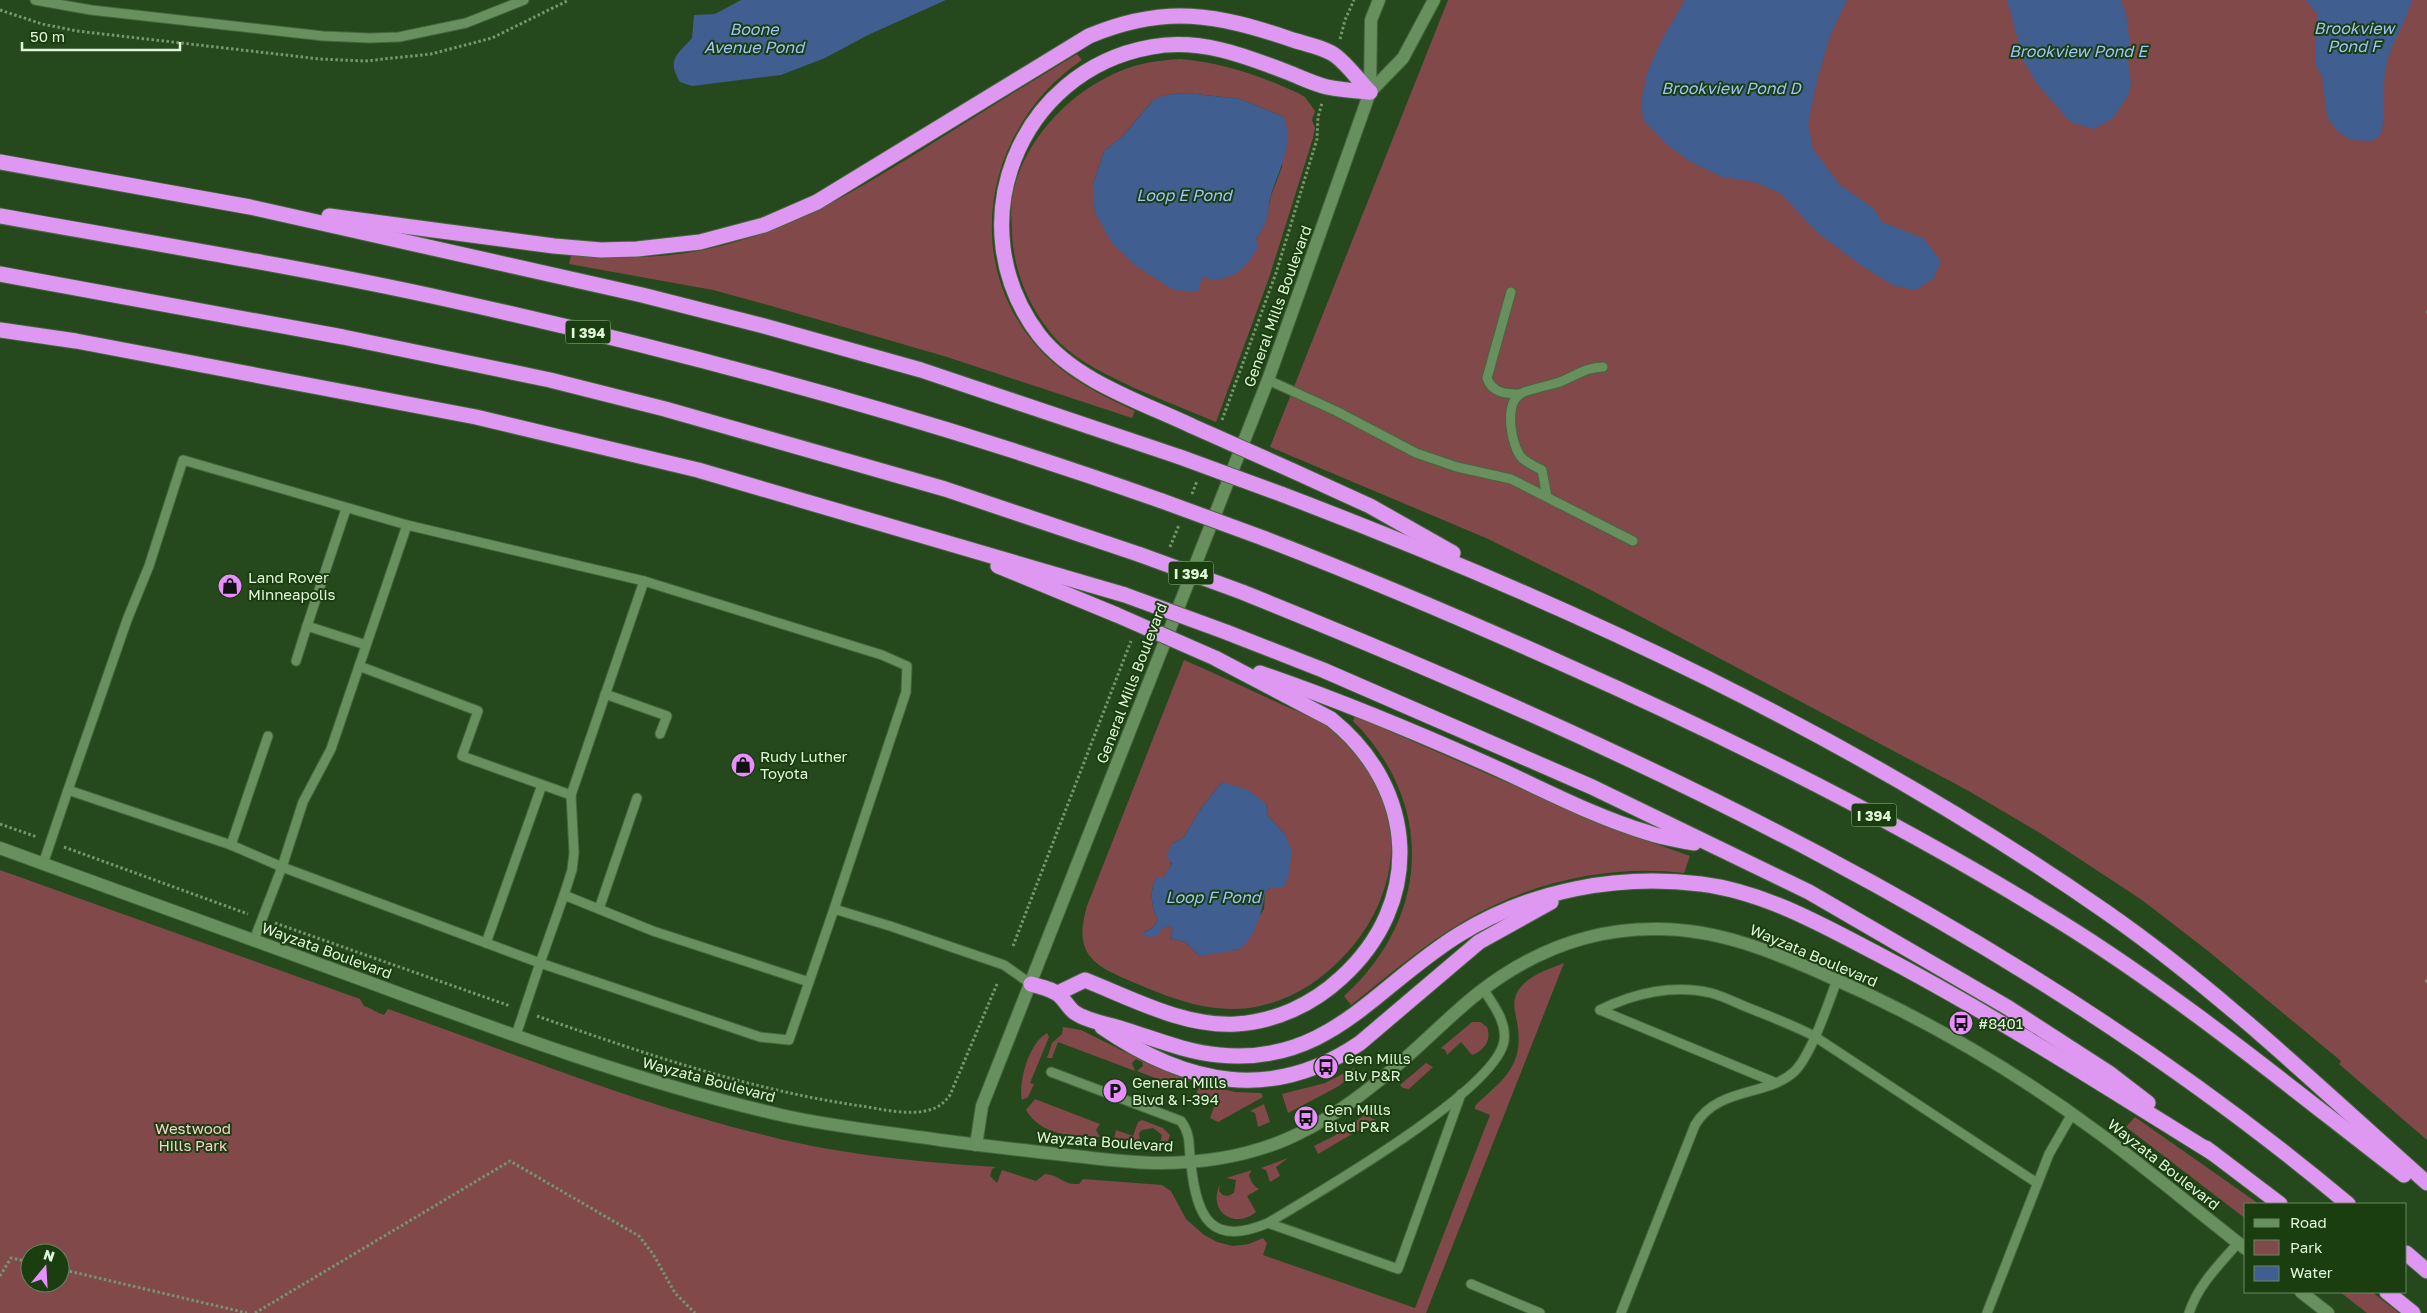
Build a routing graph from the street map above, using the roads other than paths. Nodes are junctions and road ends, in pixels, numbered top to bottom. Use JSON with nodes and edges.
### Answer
{"nodes":[{"id":1,"x":35,"y":0,"type":"edge"},
{"id":2,"x":524,"y":0,"type":"edge"},
{"id":3,"x":1379,"y":0,"type":"edge"},
{"id":4,"x":1434,"y":0,"type":"edge"},
{"id":5,"x":1370,"y":92,"type":"junction"},
{"id":6,"x":0,"y":157,"type":"edge"},
{"id":7,"x":0,"y":162,"type":"edge"},
{"id":8,"x":36,"y":167,"type":"junction"},
{"id":9,"x":250,"y":207,"type":"junction"},
{"id":10,"x":0,"y":216,"type":"edge"},
{"id":11,"x":0,"y":274,"type":"edge"},
{"id":12,"x":1510,"y":292,"type":"dead end"},
{"id":13,"x":0,"y":322,"type":"edge"},
{"id":14,"x":0,"y":330,"type":"edge"},
{"id":15,"x":76,"y":340,"type":"junction"},
{"id":16,"x":1603,"y":368,"type":"dead end"},
{"id":17,"x":1268,"y":380,"type":"junction"},
{"id":18,"x":1520,"y":394,"type":"junction"},
{"id":19,"x":1547,"y":497,"type":"junction"},
{"id":20,"x":346,"y":509,"type":"junction"},
{"id":21,"x":407,"y":525,"type":"junction"},
{"id":22,"x":1633,"y":541,"type":"dead end"},
{"id":23,"x":942,"y":542,"type":"junction"},
{"id":24,"x":644,"y":581,"type":"junction"},
{"id":25,"x":1518,"y":590,"type":"junction"},
{"id":26,"x":307,"y":626,"type":"junction"},
{"id":27,"x":366,"y":645,"type":"junction"},
{"id":28,"x":1216,"y":658,"type":"junction"},
{"id":29,"x":296,"y":661,"type":"dead end"},
{"id":30,"x":359,"y":666,"type":"junction"},
{"id":31,"x":605,"y":694,"type":"junction"},
{"id":32,"x":660,"y":734,"type":"dead end"},
{"id":33,"x":268,"y":736,"type":"dead end"},
{"id":34,"x":542,"y":785,"type":"junction"},
{"id":35,"x":68,"y":790,"type":"junction"},
{"id":36,"x":571,"y":795,"type":"junction"},
{"id":37,"x":637,"y":798,"type":"dead end"},
{"id":38,"x":231,"y":845,"type":"junction"},
{"id":39,"x":0,"y":848,"type":"edge"},
{"id":40,"x":1716,"y":848,"type":"junction"},
{"id":41,"x":43,"y":864,"type":"junction"},
{"id":42,"x":282,"y":867,"type":"junction"},
{"id":43,"x":1584,"y":888,"type":"junction"},
{"id":44,"x":564,"y":894,"type":"junction"},
{"id":45,"x":599,"y":909,"type":"junction"},
{"id":46,"x":834,"y":909,"type":"junction"},
{"id":47,"x":254,"y":940,"type":"junction"},
{"id":48,"x":486,"y":943,"type":"junction"},
{"id":49,"x":540,"y":963,"type":"junction"},
{"id":50,"x":1837,"y":980,"type":"junction"},
{"id":51,"x":809,"y":982,"type":"junction"},
{"id":52,"x":1031,"y":984,"type":"junction"},
{"id":53,"x":1483,"y":989,"type":"junction"},
{"id":54,"x":1058,"y":993,"type":"junction"},
{"id":55,"x":1090,"y":1019,"type":"junction"},
{"id":56,"x":516,"y":1035,"type":"junction"},
{"id":57,"x":1814,"y":1036,"type":"junction"},
{"id":58,"x":1051,"y":1072,"type":"dead end"},
{"id":59,"x":1774,"y":1082,"type":"junction"},
{"id":60,"x":1461,"y":1093,"type":"junction"},
{"id":61,"x":2072,"y":1114,"type":"junction"},
{"id":62,"x":976,"y":1145,"type":"junction"},
{"id":63,"x":2214,"y":1154,"type":"junction"},
{"id":64,"x":1190,"y":1163,"type":"junction"},
{"id":65,"x":2037,"y":1183,"type":"junction"},
{"id":66,"x":2427,"y":1183,"type":"edge"},
{"id":67,"x":2427,"y":1193,"type":"edge"},
{"id":68,"x":2279,"y":1203,"type":"edge"},
{"id":69,"x":2347,"y":1203,"type":"edge"},
{"id":70,"x":1268,"y":1223,"type":"junction"},
{"id":71,"x":2242,"y":1246,"type":"edge"},
{"id":72,"x":2407,"y":1254,"type":"edge"},
{"id":73,"x":2427,"y":1272,"type":"edge"},
{"id":74,"x":1471,"y":1284,"type":"dead end"},
{"id":75,"x":2302,"y":1293,"type":"edge"},
{"id":76,"x":2388,"y":1293,"type":"edge"},
{"id":77,"x":1540,"y":1313,"type":"edge"},
{"id":78,"x":1621,"y":1313,"type":"edge"},
{"id":79,"x":1987,"y":1313,"type":"edge"},
{"id":80,"x":2189,"y":1313,"type":"edge"},
{"id":81,"x":2328,"y":1313,"type":"edge"},
{"id":82,"x":2413,"y":1313,"type":"edge"}],
"edges":[{"from":1,"to":2,"type":"lane"},
{"from":3,"to":5,"type":"street","name":"General Mills Boulevard"},
{"from":4,"to":5,"type":"street","name":"General Mills Boulevard"},
{"from":5,"to":9,"type":"highway"},
{"from":5,"to":17,"type":"street","name":"General Mills Boulevard"},
{"from":5,"to":25,"type":"highway","bridge":true},
{"from":6,"to":8,"type":"highway"},
{"from":7,"to":8,"type":"highway"},
{"from":8,"to":9,"type":"highway"},
{"from":9,"to":25,"type":"highway","bridge":true},
{"from":10,"to":67,"type":"highway","number":"I 394","bridge":true},
{"from":11,"to":69,"type":"highway","number":"I 394","bridge":true},
{"from":12,"to":18,"type":"lane"},
{"from":13,"to":15,"type":"highway"},
{"from":14,"to":15,"type":"highway"},
{"from":15,"to":23,"type":"highway"},
{"from":16,"to":18,"type":"lane"},
{"from":17,"to":19,"type":"lane"},
{"from":17,"to":52,"type":"street","name":"General Mills Boulevard"},
{"from":18,"to":19,"type":"lane"},
{"from":19,"to":22,"type":"lane"},
{"from":20,"to":21,"type":"lane"},
{"from":20,"to":26,"type":"lane"},
{"from":20,"to":35,"type":"lane"},
{"from":21,"to":24,"type":"lane"},
{"from":21,"to":27,"type":"lane"},
{"from":23,"to":28,"type":"highway","bridge":true},
{"from":23,"to":40,"type":"highway","bridge":true},
{"from":24,"to":31,"type":"lane"},
{"from":24,"to":46,"type":"lane"},
{"from":25,"to":66,"type":"highway"},
{"from":26,"to":27,"type":"lane"},
{"from":26,"to":29,"type":"lane"},
{"from":27,"to":30,"type":"lane"},
{"from":28,"to":40,"type":"highway"},
{"from":28,"to":54,"type":"highway"},
{"from":30,"to":34,"type":"lane"},
{"from":30,"to":42,"type":"lane"},
{"from":31,"to":32,"type":"lane"},
{"from":31,"to":36,"type":"lane"},
{"from":33,"to":38,"type":"lane"},
{"from":34,"to":36,"type":"lane"},
{"from":34,"to":48,"type":"lane"},
{"from":35,"to":38,"type":"lane"},
{"from":35,"to":41,"type":"lane"},
{"from":36,"to":44,"type":"lane"},
{"from":37,"to":45,"type":"lane"},
{"from":38,"to":42,"type":"lane"},
{"from":39,"to":41,"type":"street","name":"Wayzata Boulevard"},
{"from":40,"to":63,"type":"highway"},
{"from":41,"to":47,"type":"street","name":"Wayzata Boulevard"},
{"from":42,"to":47,"type":"lane"},
{"from":42,"to":48,"type":"lane"},
{"from":43,"to":55,"type":"highway"},
{"from":43,"to":55,"type":"highway"},
{"from":43,"to":63,"type":"highway"},
{"from":44,"to":45,"type":"lane"},
{"from":44,"to":49,"type":"lane"},
{"from":45,"to":51,"type":"lane"},
{"from":46,"to":51,"type":"lane"},
{"from":46,"to":52,"type":"lane"},
{"from":47,"to":56,"type":"street","name":"Wayzata Boulevard"},
{"from":48,"to":49,"type":"lane"},
{"from":49,"to":51,"type":"lane"},
{"from":49,"to":56,"type":"lane"},
{"from":50,"to":53,"type":"street","name":"Wayzata Boulevard"},
{"from":50,"to":57,"type":"lane"},
{"from":50,"to":61,"type":"street","name":"Wayzata Boulevard"},
{"from":52,"to":54,"type":"highway"},
{"from":52,"to":62,"type":"street","name":"General Mills Boulevard"},
{"from":53,"to":60,"type":"lane"},
{"from":53,"to":64,"type":"street","name":"Wayzata Boulevard"},
{"from":54,"to":55,"type":"highway"},
{"from":56,"to":62,"type":"street","name":"Wayzata Boulevard"},
{"from":57,"to":59,"type":"lane"},
{"from":57,"to":59,"type":"lane"},
{"from":57,"to":65,"type":"lane"},
{"from":58,"to":64,"type":"lane"},
{"from":59,"to":78,"type":"lane"},
{"from":60,"to":70,"type":"lane"},
{"from":60,"to":70,"type":"lane"},
{"from":61,"to":65,"type":"lane"},
{"from":61,"to":71,"type":"street","name":"Wayzata Boulevard"},
{"from":62,"to":64,"type":"street","name":"Wayzata Boulevard"},
{"from":63,"to":68,"type":"highway"},
{"from":64,"to":70,"type":"lane"},
{"from":65,"to":79,"type":"lane"},
{"from":71,"to":80,"type":"lane"},
{"from":72,"to":73,"type":"highway"},
{"from":74,"to":77,"type":"lane"},
{"from":75,"to":81,"type":"street"},
{"from":76,"to":82,"type":"highway"}]}
